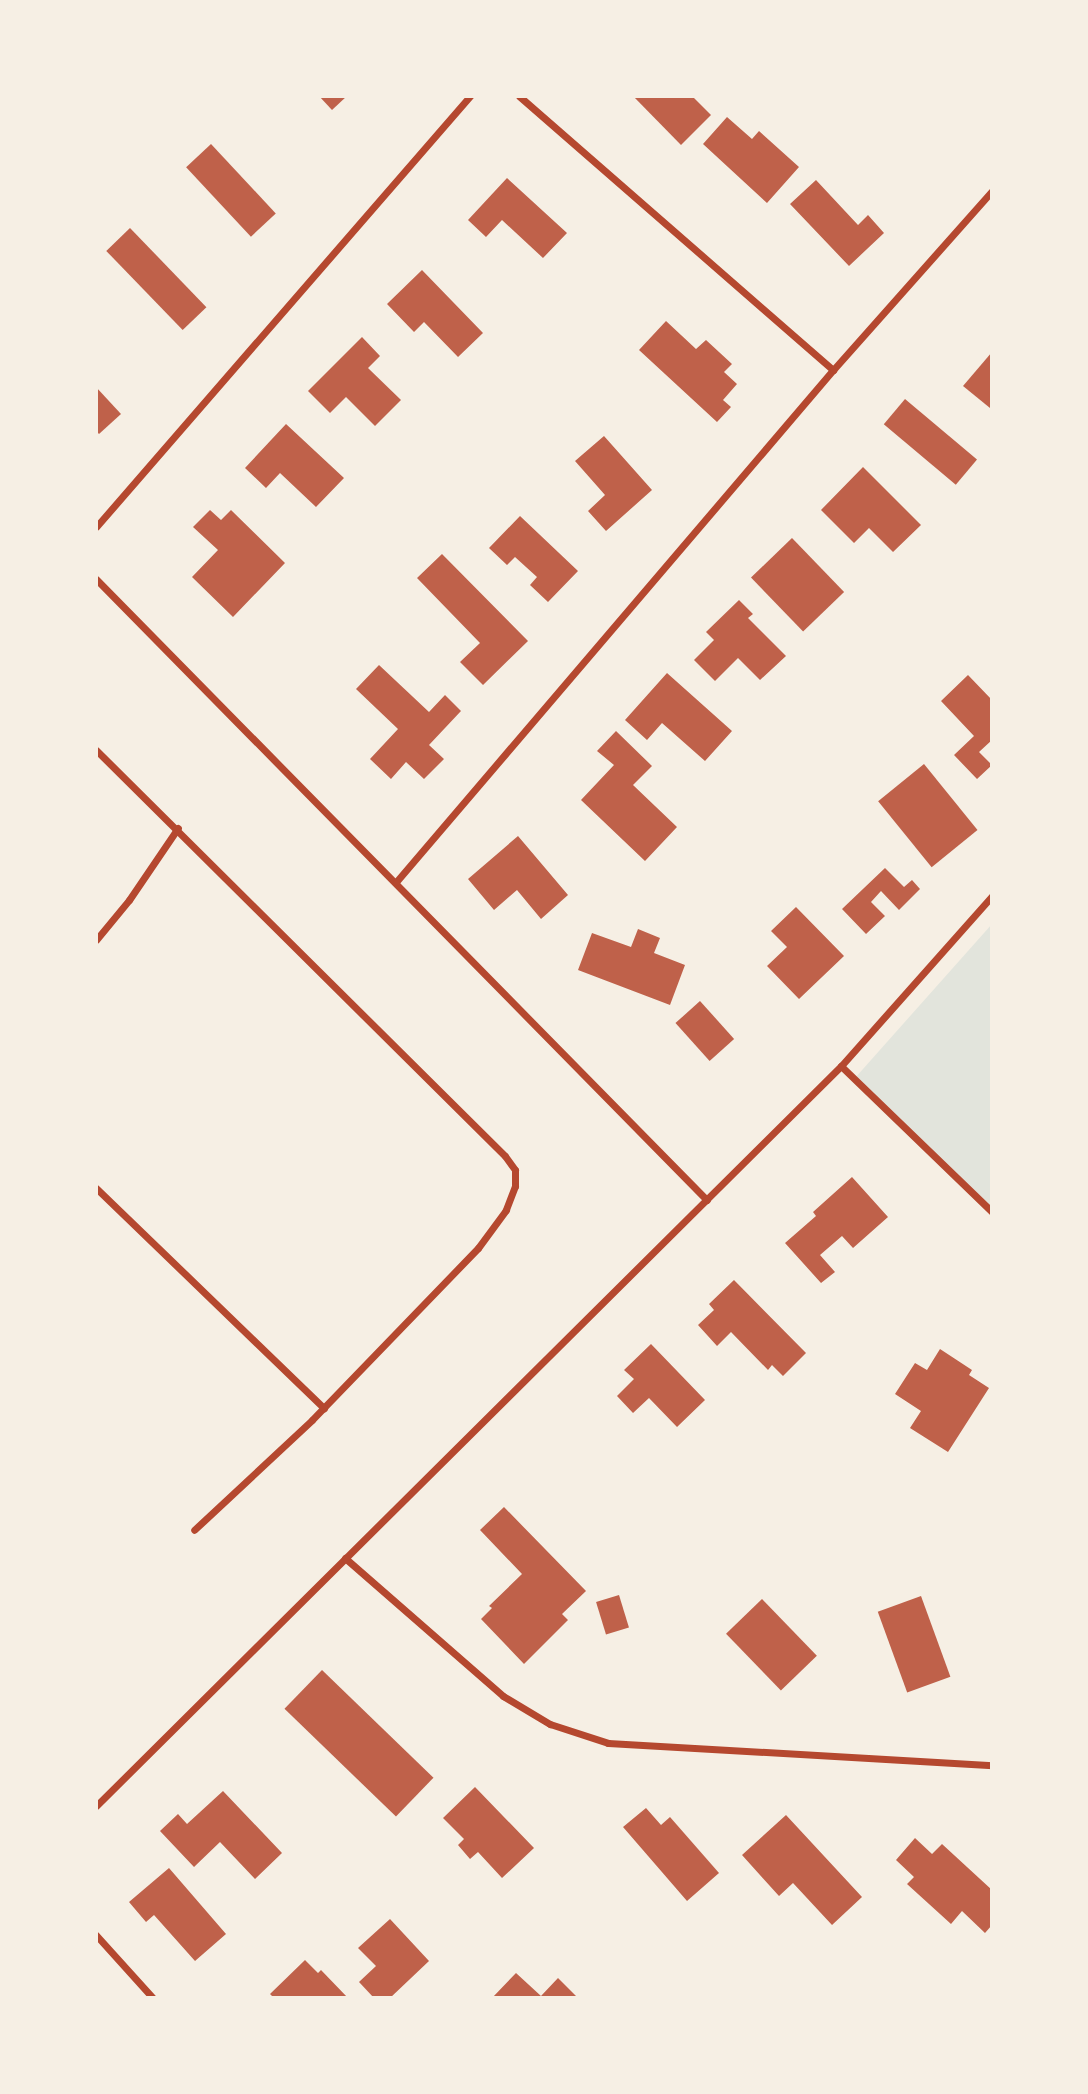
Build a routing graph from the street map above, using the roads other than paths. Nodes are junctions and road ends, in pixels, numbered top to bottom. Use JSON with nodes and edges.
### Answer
{"nodes":[{"id":1,"x":470,"y":96,"type":"edge"},
{"id":2,"x":519,"y":96,"type":"edge"},
{"id":3,"x":992,"y":191,"type":"edge"},
{"id":4,"x":833,"y":370,"type":"junction"},
{"id":5,"x":96,"y":527,"type":"edge"},
{"id":6,"x":96,"y":579,"type":"edge"},
{"id":7,"x":96,"y":750,"type":"edge"},
{"id":8,"x":177,"y":828,"type":"junction"},
{"id":9,"x":396,"y":882,"type":"junction"},
{"id":10,"x":992,"y":896,"type":"edge"},
{"id":11,"x":96,"y":940,"type":"edge"},
{"id":12,"x":841,"y":1066,"type":"junction"},
{"id":13,"x":96,"y":1188,"type":"edge"},
{"id":14,"x":707,"y":1200,"type":"junction"},
{"id":15,"x":992,"y":1212,"type":"edge"},
{"id":16,"x":324,"y":1408,"type":"junction"},
{"id":17,"x":194,"y":1530,"type":"dead end"},
{"id":18,"x":345,"y":1558,"type":"junction"},
{"id":19,"x":992,"y":1765,"type":"edge"},
{"id":20,"x":96,"y":1806,"type":"edge"},
{"id":21,"x":96,"y":1935,"type":"edge"},
{"id":22,"x":153,"y":1998,"type":"edge"}],
"edges":[{"from":1,"to":5,"type":"street"},
{"from":2,"to":4,"type":"street"},
{"from":3,"to":4,"type":"street"},
{"from":4,"to":9,"type":"street"},
{"from":6,"to":9,"type":"street"},
{"from":7,"to":8,"type":"street"},
{"from":8,"to":11,"type":"street"},
{"from":8,"to":16,"type":"street"},
{"from":9,"to":14,"type":"street"},
{"from":10,"to":12,"type":"street"},
{"from":12,"to":14,"type":"street"},
{"from":12,"to":15,"type":"street"},
{"from":13,"to":16,"type":"street"},
{"from":14,"to":18,"type":"street"},
{"from":16,"to":17,"type":"street"},
{"from":18,"to":19,"type":"street"},
{"from":18,"to":20,"type":"street"},
{"from":21,"to":22,"type":"street"}]}
